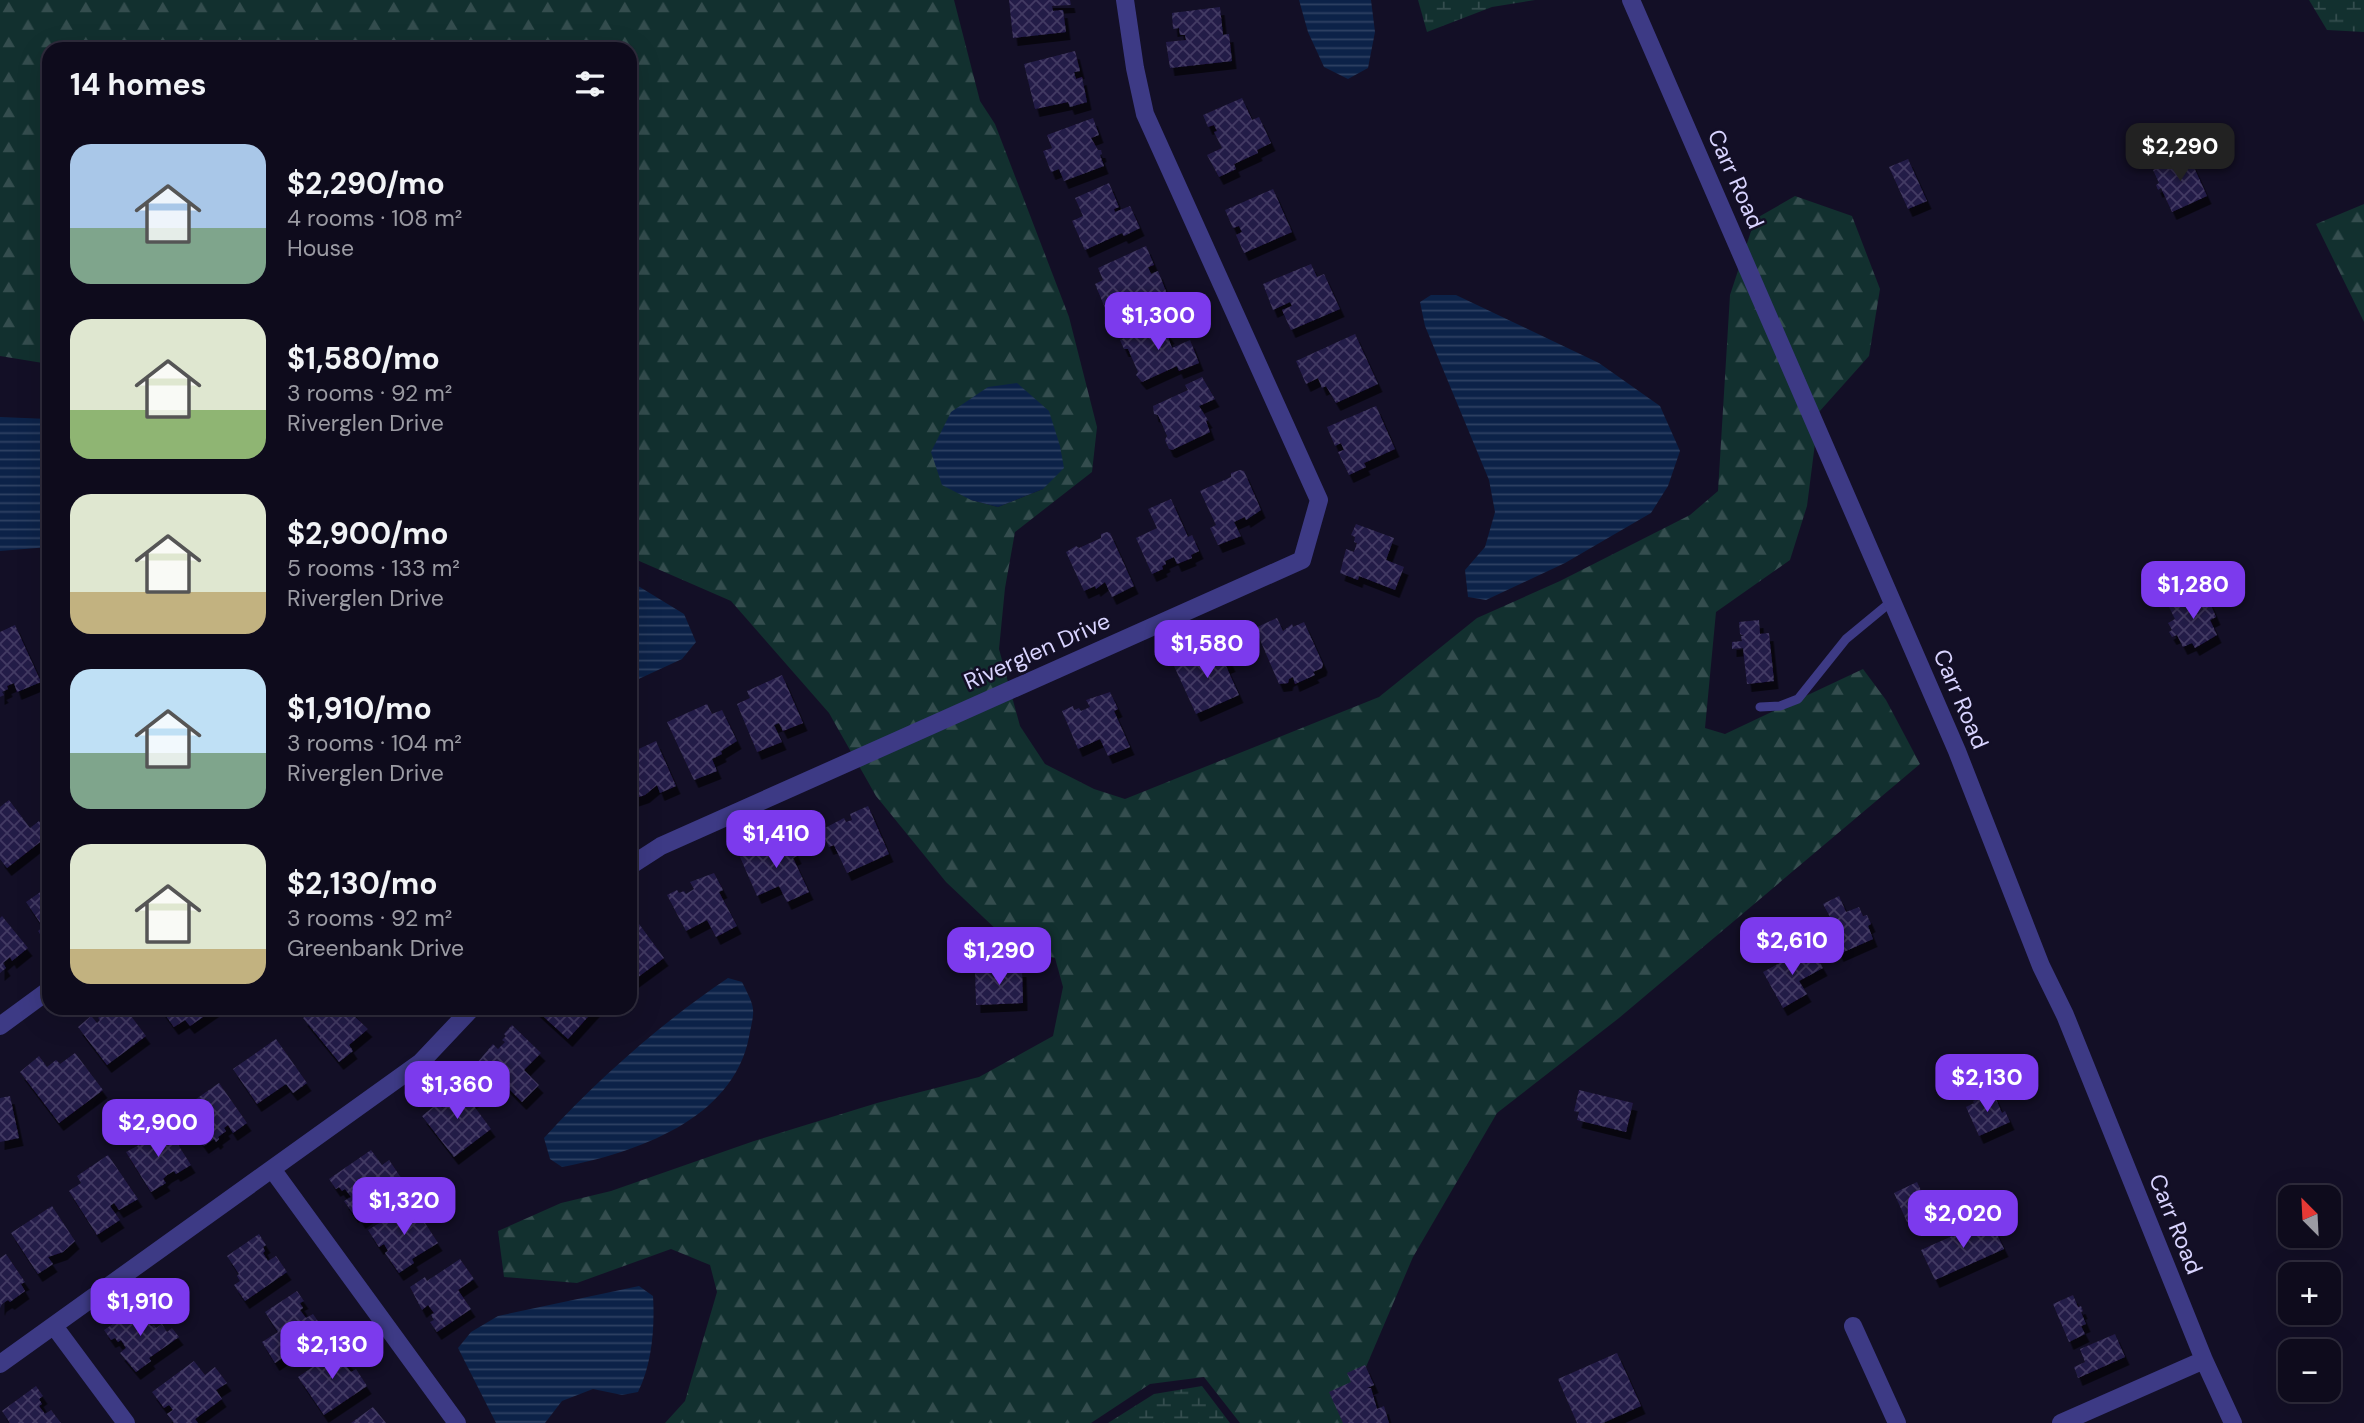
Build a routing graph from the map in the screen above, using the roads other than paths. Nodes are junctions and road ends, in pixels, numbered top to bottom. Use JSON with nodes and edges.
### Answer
{"nodes":[{"id":1,"x":1125,"y":0,"type":"edge"},
{"id":2,"x":1631,"y":0,"type":"edge"},
{"id":3,"x":1892,"y":601,"type":"junction"},
{"id":4,"x":1759,"y":707,"type":"dead end"},
{"id":5,"x":637,"y":861,"type":"edge"},
{"id":6,"x":42,"y":995,"type":"edge"},
{"id":7,"x":466,"y":1015,"type":"edge"},
{"id":8,"x":0,"y":1026,"type":"edge"},
{"id":9,"x":272,"y":1169,"type":"junction"},
{"id":10,"x":54,"y":1326,"type":"junction"},
{"id":11,"x":1853,"y":1326,"type":"dead end"},
{"id":12,"x":2204,"y":1360,"type":"junction"},
{"id":13,"x":0,"y":1364,"type":"edge"},
{"id":14,"x":126,"y":1423,"type":"edge"},
{"id":15,"x":457,"y":1423,"type":"edge"},
{"id":16,"x":1897,"y":1423,"type":"edge"},
{"id":17,"x":2061,"y":1423,"type":"edge"},
{"id":18,"x":2232,"y":1423,"type":"edge"}],
"edges":[{"from":1,"to":5,"type":"street","name":"Riverglen Drive"},
{"from":2,"to":3,"type":"street","name":"Carr Road"},
{"from":3,"to":4,"type":"lane"},
{"from":3,"to":12,"type":"street","name":"Carr Road"},
{"from":6,"to":8,"type":"street"},
{"from":7,"to":9,"type":"street"},
{"from":9,"to":10,"type":"street"},
{"from":9,"to":15,"type":"street"},
{"from":10,"to":13,"type":"street"},
{"from":10,"to":14,"type":"street"},
{"from":11,"to":16,"type":"street"},
{"from":12,"to":17,"type":"street"},
{"from":12,"to":18,"type":"street","name":"Carr Road"}]}
